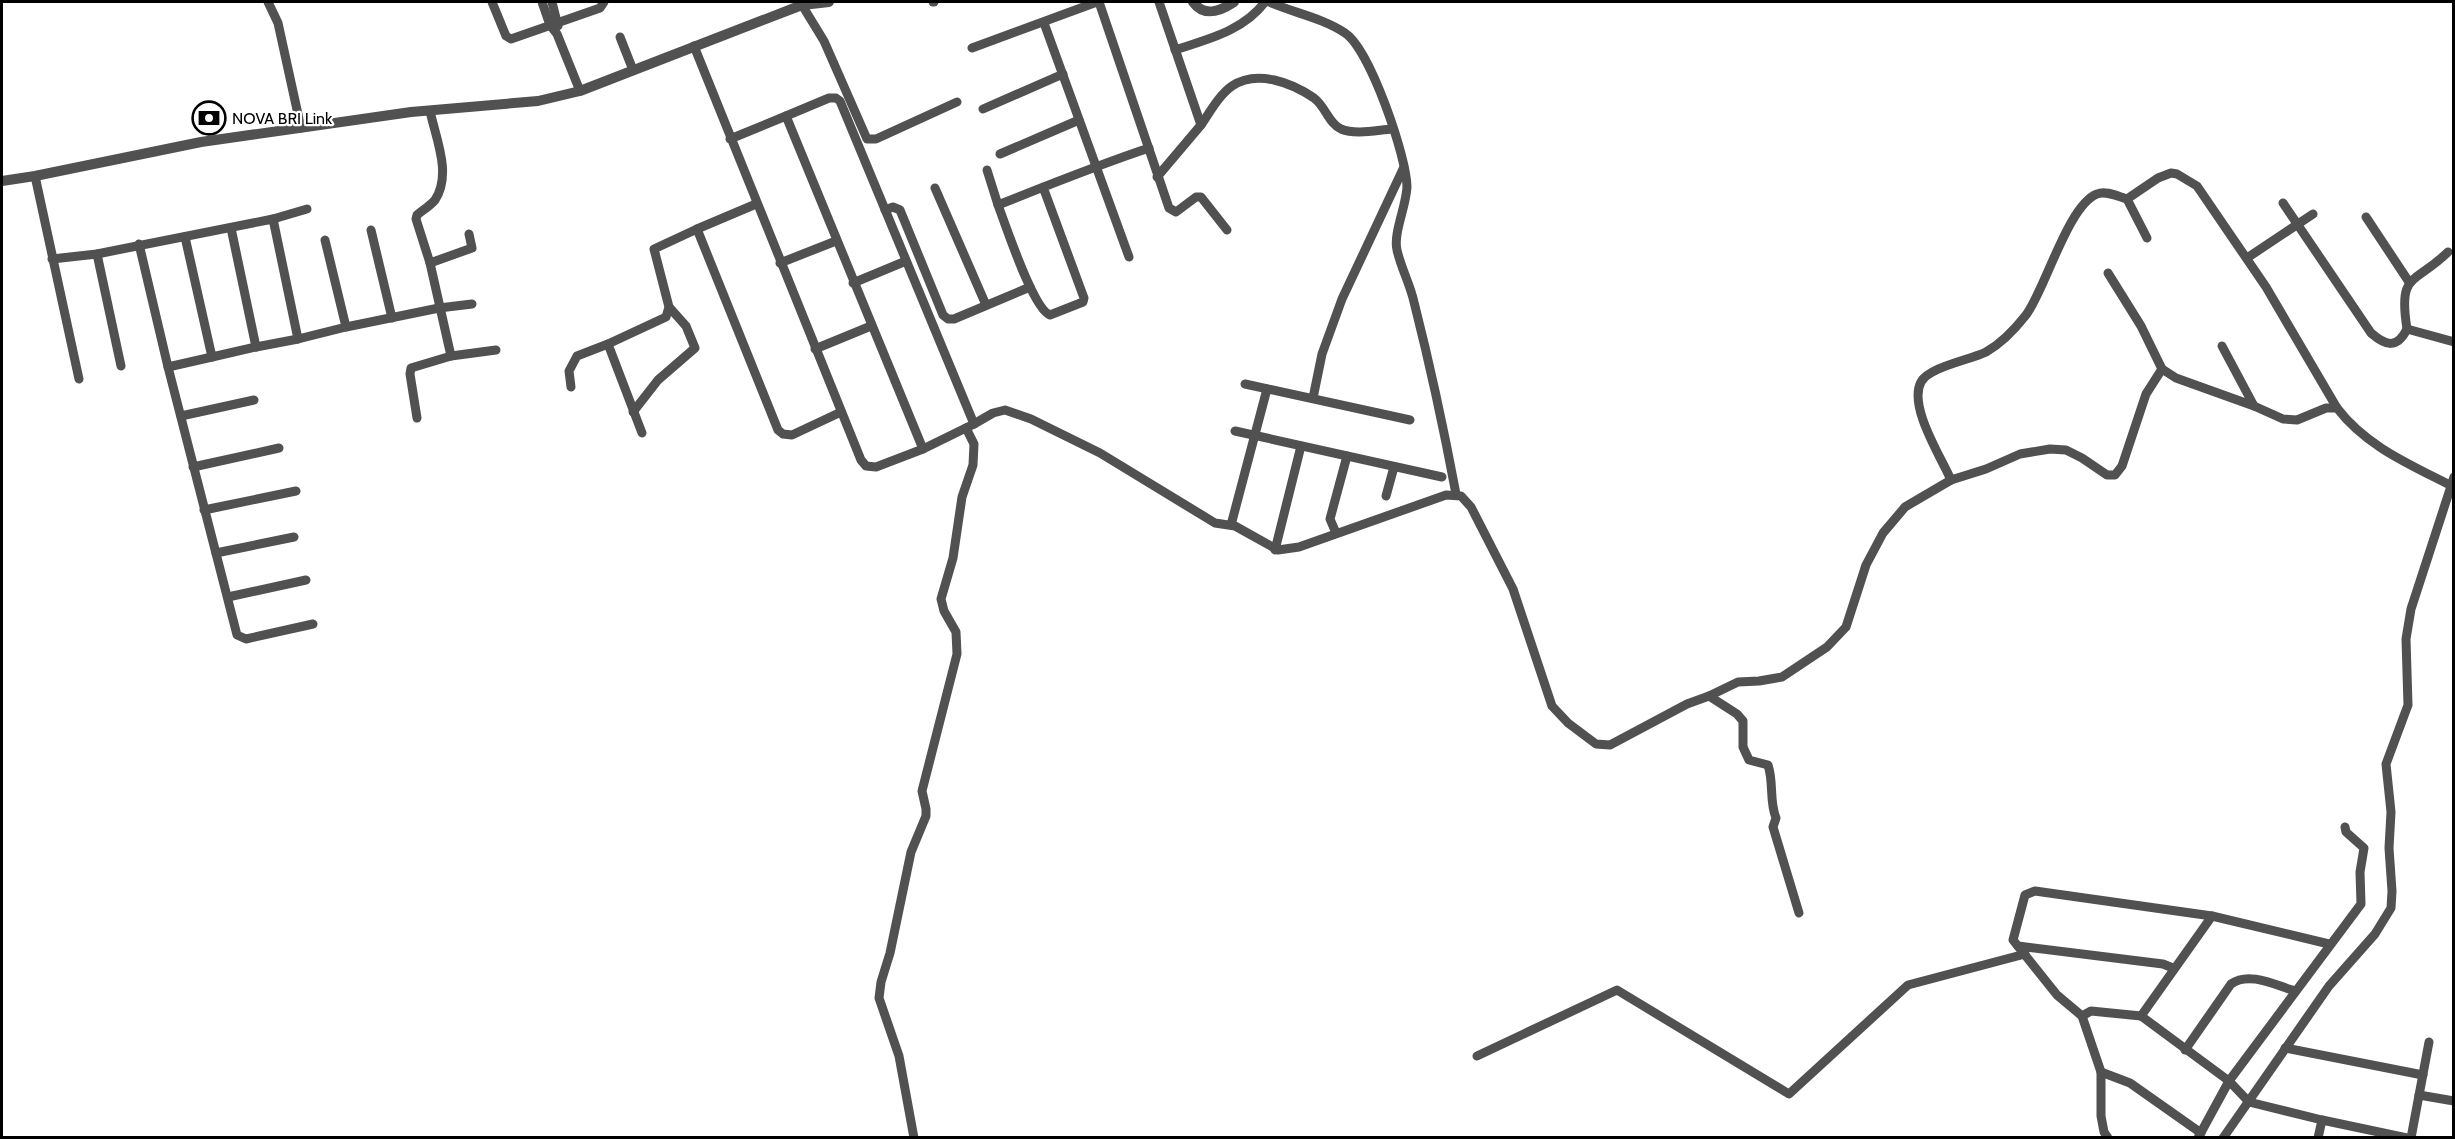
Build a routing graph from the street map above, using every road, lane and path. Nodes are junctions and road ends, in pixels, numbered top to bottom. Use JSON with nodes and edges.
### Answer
{"nodes":[{"id":1,"x":268,"y":2,"type":"edge"},
{"id":2,"x":492,"y":2,"type":"edge"},
{"id":3,"x":542,"y":2,"type":"edge"},
{"id":4,"x":552,"y":2,"type":"edge"},
{"id":5,"x":604,"y":2,"type":"edge"},
{"id":6,"x":824,"y":2,"type":"edge"},
{"id":7,"x":1098,"y":2,"type":"edge"},
{"id":8,"x":1159,"y":2,"type":"edge"},
{"id":9,"x":1193,"y":2,"type":"edge"},
{"id":10,"x":1234,"y":2,"type":"edge"},
{"id":11,"x":1265,"y":2,"type":"edge"},
{"id":12,"x":1269,"y":2,"type":"edge"},
{"id":13,"x":802,"y":5,"type":"junction"},
{"id":14,"x":1044,"y":23,"type":"junction"},
{"id":15,"x":554,"y":24,"type":"junction"},
{"id":16,"x":620,"y":37,"type":"dead end"},
{"id":17,"x":694,"y":46,"type":"junction"},
{"id":18,"x":972,"y":48,"type":"dead end"},
{"id":19,"x":1175,"y":51,"type":"junction"},
{"id":20,"x":633,"y":70,"type":"junction"},
{"id":21,"x":1063,"y":74,"type":"junction"},
{"id":22,"x":580,"y":92,"type":"junction"},
{"id":23,"x":957,"y":102,"type":"dead end"},
{"id":24,"x":983,"y":110,"type":"dead end"},
{"id":25,"x":430,"y":111,"type":"junction"},
{"id":26,"x":786,"y":116,"type":"junction"},
{"id":27,"x":1079,"y":120,"type":"junction"},
{"id":28,"x":1201,"y":125,"type":"junction"},
{"id":29,"x":301,"y":128,"type":"junction"},
{"id":30,"x":1392,"y":129,"type":"junction"},
{"id":31,"x":730,"y":139,"type":"junction"},
{"id":32,"x":1149,"y":148,"type":"junction"},
{"id":33,"x":1000,"y":154,"type":"dead end"},
{"id":34,"x":1097,"y":166,"type":"junction"},
{"id":35,"x":1404,"y":166,"type":"junction"},
{"id":36,"x":987,"y":170,"type":"dead end"},
{"id":37,"x":35,"y":176,"type":"junction"},
{"id":38,"x":1158,"y":177,"type":"junction"},
{"id":39,"x":2,"y":181,"type":"edge"},
{"id":40,"x":1043,"y":187,"type":"junction"},
{"id":41,"x":935,"y":188,"type":"dead end"},
{"id":42,"x":2127,"y":199,"type":"junction"},
{"id":43,"x":2283,"y":202,"type":"dead end"},
{"id":44,"x":756,"y":204,"type":"junction"},
{"id":45,"x":998,"y":205,"type":"junction"},
{"id":46,"x":307,"y":209,"type":"dead end"},
{"id":47,"x":885,"y":210,"type":"junction"},
{"id":48,"x":2313,"y":214,"type":"dead end"},
{"id":49,"x":2366,"y":217,"type":"dead end"},
{"id":50,"x":273,"y":219,"type":"junction"},
{"id":51,"x":2298,"y":225,"type":"junction"},
{"id":52,"x":231,"y":228,"type":"junction"},
{"id":53,"x":697,"y":229,"type":"junction"},
{"id":54,"x":370,"y":230,"type":"dead end"},
{"id":55,"x":1227,"y":230,"type":"dead end"},
{"id":56,"x":469,"y":234,"type":"dead end"},
{"id":57,"x":185,"y":237,"type":"junction"},
{"id":58,"x":2147,"y":238,"type":"dead end"},
{"id":59,"x":325,"y":240,"type":"dead end"},
{"id":60,"x":836,"y":241,"type":"junction"},
{"id":61,"x":139,"y":244,"type":"junction"},
{"id":62,"x":2448,"y":252,"type":"dead end"},
{"id":63,"x":97,"y":254,"type":"junction"},
{"id":64,"x":1130,"y":257,"type":"dead end"},
{"id":65,"x":2247,"y":258,"type":"junction"},
{"id":66,"x":52,"y":259,"type":"junction"},
{"id":67,"x":906,"y":261,"type":"junction"},
{"id":68,"x":430,"y":263,"type":"junction"},
{"id":69,"x":780,"y":263,"type":"junction"},
{"id":70,"x":2108,"y":273,"type":"dead end"},
{"id":71,"x":2409,"y":282,"type":"junction"},
{"id":72,"x":853,"y":283,"type":"junction"},
{"id":73,"x":1030,"y":287,"type":"junction"},
{"id":74,"x":472,"y":304,"type":"dead end"},
{"id":75,"x":986,"y":305,"type":"junction"},
{"id":76,"x":669,"y":307,"type":"junction"},
{"id":77,"x":439,"y":308,"type":"junction"},
{"id":78,"x":392,"y":318,"type":"junction"},
{"id":79,"x":871,"y":326,"type":"junction"},
{"id":80,"x":346,"y":327,"type":"junction"},
{"id":81,"x":2407,"y":329,"type":"junction"},
{"id":82,"x":298,"y":339,"type":"junction"},
{"id":83,"x":2454,"y":342,"type":"edge"},
{"id":84,"x":608,"y":344,"type":"junction"},
{"id":85,"x":2222,"y":346,"type":"dead end"},
{"id":86,"x":256,"y":347,"type":"junction"},
{"id":87,"x":815,"y":349,"type":"junction"},
{"id":88,"x":496,"y":350,"type":"dead end"},
{"id":89,"x":451,"y":356,"type":"junction"},
{"id":90,"x":212,"y":357,"type":"junction"},
{"id":91,"x":121,"y":366,"type":"dead end"},
{"id":92,"x":168,"y":367,"type":"junction"},
{"id":93,"x":2162,"y":369,"type":"junction"},
{"id":94,"x":79,"y":379,"type":"dead end"},
{"id":95,"x":1245,"y":384,"type":"dead end"},
{"id":96,"x":571,"y":387,"type":"dead end"},
{"id":97,"x":1267,"y":389,"type":"junction"},
{"id":98,"x":1313,"y":398,"type":"junction"},
{"id":99,"x":254,"y":400,"type":"dead end"},
{"id":100,"x":2254,"y":406,"type":"junction"},
{"id":101,"x":2337,"y":408,"type":"junction"},
{"id":102,"x":633,"y":412,"type":"junction"},
{"id":103,"x":842,"y":412,"type":"junction"},
{"id":104,"x":181,"y":416,"type":"junction"},
{"id":105,"x":417,"y":418,"type":"dead end"},
{"id":106,"x":1410,"y":420,"type":"dead end"},
{"id":107,"x":970,"y":426,"type":"junction"},
{"id":108,"x":1235,"y":431,"type":"dead end"},
{"id":109,"x":642,"y":433,"type":"dead end"},
{"id":110,"x":1254,"y":435,"type":"junction"},
{"id":111,"x":1301,"y":446,"type":"junction"},
{"id":112,"x":279,"y":448,"type":"dead end"},
{"id":113,"x":923,"y":449,"type":"junction"},
{"id":114,"x":1347,"y":456,"type":"junction"},
{"id":115,"x":1394,"y":466,"type":"junction"},
{"id":116,"x":193,"y":467,"type":"junction"},
{"id":117,"x":1442,"y":477,"type":"dead end"},
{"id":118,"x":1951,"y":480,"type":"junction"},
{"id":119,"x":2452,"y":481,"type":"edge"},
{"id":120,"x":296,"y":491,"type":"dead end"},
{"id":121,"x":1456,"y":494,"type":"junction"},
{"id":122,"x":1386,"y":496,"type":"dead end"},
{"id":123,"x":204,"y":510,"type":"junction"},
{"id":124,"x":1231,"y":525,"type":"junction"},
{"id":125,"x":1336,"y":533,"type":"junction"},
{"id":126,"x":294,"y":537,"type":"dead end"},
{"id":127,"x":1275,"y":550,"type":"junction"},
{"id":128,"x":216,"y":553,"type":"junction"},
{"id":129,"x":306,"y":580,"type":"dead end"},
{"id":130,"x":228,"y":597,"type":"junction"},
{"id":131,"x":313,"y":624,"type":"dead end"},
{"id":132,"x":1709,"y":696,"type":"junction"},
{"id":133,"x":2345,"y":827,"type":"dead end"},
{"id":134,"x":1798,"y":913,"type":"dead end"},
{"id":135,"x":2212,"y":915,"type":"junction"},
{"id":136,"x":2329,"y":944,"type":"junction"},
{"id":137,"x":2018,"y":946,"type":"junction"},
{"id":138,"x":2025,"y":954,"type":"junction"},
{"id":139,"x":2173,"y":968,"type":"junction"},
{"id":140,"x":2295,"y":990,"type":"junction"},
{"id":141,"x":2082,"y":1016,"type":"junction"},
{"id":142,"x":2141,"y":1016,"type":"junction"},
{"id":143,"x":2429,"y":1042,"type":"dead end"},
{"id":144,"x":2285,"y":1048,"type":"junction"},
{"id":145,"x":2185,"y":1050,"type":"junction"},
{"id":146,"x":1477,"y":1056,"type":"dead end"},
{"id":147,"x":2101,"y":1072,"type":"junction"},
{"id":148,"x":2423,"y":1075,"type":"junction"},
{"id":149,"x":2235,"y":1087,"type":"junction"},
{"id":150,"x":2419,"y":1095,"type":"junction"},
{"id":151,"x":2454,"y":1101,"type":"edge"},
{"id":152,"x":2249,"y":1102,"type":"junction"},
{"id":153,"x":2322,"y":1120,"type":"junction"},
{"id":154,"x":2199,"y":1135,"type":"edge"},
{"id":155,"x":914,"y":1137,"type":"edge"},
{"id":156,"x":2108,"y":1137,"type":"edge"},
{"id":157,"x":2223,"y":1137,"type":"edge"},
{"id":158,"x":2318,"y":1137,"type":"edge"},
{"id":159,"x":2409,"y":1137,"type":"edge"}],
"edges":[{"from":1,"to":29,"type":"street"},
{"from":2,"to":15,"type":"street"},
{"from":3,"to":15,"type":"street"},
{"from":4,"to":15,"type":"street"},
{"from":5,"to":15,"type":"street"},
{"from":6,"to":13,"type":"street"},
{"from":7,"to":14,"type":"street"},
{"from":7,"to":32,"type":"street"},
{"from":8,"to":19,"type":"street"},
{"from":9,"to":10,"type":"street"},
{"from":11,"to":19,"type":"street"},
{"from":12,"to":30,"type":"street"},
{"from":13,"to":17,"type":"street"},
{"from":13,"to":23,"type":"street"},
{"from":14,"to":18,"type":"street"},
{"from":14,"to":21,"type":"street"},
{"from":15,"to":22,"type":"street"},
{"from":16,"to":20,"type":"street"},
{"from":17,"to":20,"type":"street"},
{"from":17,"to":31,"type":"street"},
{"from":19,"to":28,"type":"street"},
{"from":20,"to":22,"type":"street"},
{"from":21,"to":24,"type":"street"},
{"from":21,"to":27,"type":"street"},
{"from":22,"to":25,"type":"street"},
{"from":25,"to":29,"type":"street"},
{"from":25,"to":68,"type":"street"},
{"from":26,"to":31,"type":"street"},
{"from":26,"to":47,"type":"street"},
{"from":26,"to":60,"type":"street"},
{"from":27,"to":33,"type":"street"},
{"from":27,"to":34,"type":"street"},
{"from":28,"to":30,"type":"street"},
{"from":28,"to":38,"type":"street"},
{"from":29,"to":37,"type":"street"},
{"from":30,"to":35,"type":"street"},
{"from":31,"to":44,"type":"street"},
{"from":32,"to":34,"type":"street"},
{"from":32,"to":38,"type":"street"},
{"from":34,"to":40,"type":"street"},
{"from":34,"to":64,"type":"street"},
{"from":35,"to":98,"type":"street"},
{"from":35,"to":121,"type":"street"},
{"from":36,"to":45,"type":"street"},
{"from":37,"to":39,"type":"street"},
{"from":37,"to":66,"type":"street"},
{"from":38,"to":55,"type":"street"},
{"from":40,"to":45,"type":"street"},
{"from":40,"to":73,"type":"street"},
{"from":41,"to":75,"type":"street"},
{"from":42,"to":58,"type":"street"},
{"from":42,"to":65,"type":"street"},
{"from":42,"to":118,"type":"street"},
{"from":43,"to":51,"type":"street"},
{"from":44,"to":53,"type":"street"},
{"from":44,"to":69,"type":"street"},
{"from":45,"to":73,"type":"street"},
{"from":46,"to":50,"type":"street"},
{"from":47,"to":67,"type":"street"},
{"from":47,"to":75,"type":"street"},
{"from":48,"to":51,"type":"street"},
{"from":49,"to":71,"type":"street"},
{"from":50,"to":52,"type":"street"},
{"from":50,"to":82,"type":"street"},
{"from":51,"to":65,"type":"street"},
{"from":51,"to":81,"type":"street"},
{"from":52,"to":57,"type":"street"},
{"from":52,"to":86,"type":"street"},
{"from":53,"to":76,"type":"street"},
{"from":53,"to":103,"type":"street"},
{"from":54,"to":78,"type":"street"},
{"from":56,"to":68,"type":"street"},
{"from":57,"to":61,"type":"street"},
{"from":57,"to":90,"type":"street"},
{"from":59,"to":80,"type":"street"},
{"from":60,"to":69,"type":"street"},
{"from":60,"to":72,"type":"street"},
{"from":61,"to":63,"type":"street"},
{"from":61,"to":92,"type":"street"},
{"from":62,"to":71,"type":"street"},
{"from":63,"to":66,"type":"street"},
{"from":63,"to":91,"type":"street"},
{"from":65,"to":101,"type":"street"},
{"from":66,"to":94,"type":"street"},
{"from":67,"to":72,"type":"street"},
{"from":67,"to":107,"type":"street"},
{"from":68,"to":77,"type":"street"},
{"from":69,"to":87,"type":"street"},
{"from":70,"to":93,"type":"street"},
{"from":71,"to":81,"type":"street"},
{"from":72,"to":79,"type":"street"},
{"from":73,"to":75,"type":"street"},
{"from":74,"to":77,"type":"street"},
{"from":76,"to":84,"type":"street"},
{"from":76,"to":102,"type":"street"},
{"from":77,"to":78,"type":"street"},
{"from":77,"to":89,"type":"street"},
{"from":78,"to":80,"type":"street"},
{"from":79,"to":87,"type":"street"},
{"from":79,"to":113,"type":"street"},
{"from":80,"to":82,"type":"street"},
{"from":81,"to":83,"type":"street"},
{"from":82,"to":86,"type":"street"},
{"from":84,"to":96,"type":"street"},
{"from":84,"to":102,"type":"street"},
{"from":85,"to":100,"type":"street"},
{"from":86,"to":90,"type":"street"},
{"from":87,"to":103,"type":"street"},
{"from":88,"to":89,"type":"street"},
{"from":89,"to":105,"type":"street"},
{"from":90,"to":92,"type":"street"},
{"from":92,"to":104,"type":"street"},
{"from":93,"to":100,"type":"street"},
{"from":93,"to":118,"type":"street"},
{"from":95,"to":97,"type":"street"},
{"from":97,"to":98,"type":"street"},
{"from":97,"to":110,"type":"street"},
{"from":98,"to":106,"type":"street"},
{"from":99,"to":104,"type":"street"},
{"from":100,"to":101,"type":"street"},
{"from":101,"to":119,"type":"street"},
{"from":102,"to":109,"type":"street"},
{"from":103,"to":113,"type":"street"},
{"from":104,"to":116,"type":"street"},
{"from":107,"to":113,"type":"street"},
{"from":107,"to":124,"type":"street"},
{"from":107,"to":155,"type":"street"},
{"from":108,"to":110,"type":"street"},
{"from":110,"to":111,"type":"street"},
{"from":110,"to":124,"type":"street"},
{"from":111,"to":114,"type":"street"},
{"from":111,"to":127,"type":"street"},
{"from":112,"to":116,"type":"street"},
{"from":114,"to":115,"type":"street"},
{"from":114,"to":125,"type":"street"},
{"from":115,"to":117,"type":"street"},
{"from":115,"to":122,"type":"street"},
{"from":116,"to":123,"type":"street"},
{"from":118,"to":132,"type":"street"},
{"from":119,"to":144,"type":"street"},
{"from":120,"to":123,"type":"street"},
{"from":121,"to":125,"type":"street"},
{"from":121,"to":132,"type":"street"},
{"from":123,"to":128,"type":"street"},
{"from":124,"to":127,"type":"street"},
{"from":125,"to":127,"type":"street"},
{"from":126,"to":128,"type":"street"},
{"from":128,"to":130,"type":"street"},
{"from":129,"to":130,"type":"street"},
{"from":130,"to":131,"type":"street"},
{"from":132,"to":134,"type":"street"},
{"from":133,"to":136,"type":"street"},
{"from":135,"to":136,"type":"street"},
{"from":135,"to":137,"type":"street"},
{"from":135,"to":139,"type":"street"},
{"from":136,"to":140,"type":"street"},
{"from":137,"to":138,"type":"street"},
{"from":137,"to":139,"type":"street"},
{"from":138,"to":141,"type":"street"},
{"from":138,"to":146,"type":"street"},
{"from":139,"to":142,"type":"street"},
{"from":140,"to":145,"type":"street"},
{"from":140,"to":149,"type":"street"},
{"from":141,"to":142,"type":"street"},
{"from":141,"to":147,"type":"street"},
{"from":142,"to":145,"type":"street"},
{"from":143,"to":148,"type":"street"},
{"from":144,"to":148,"type":"street"},
{"from":144,"to":152,"type":"street"},
{"from":145,"to":149,"type":"street"},
{"from":147,"to":154,"type":"street"},
{"from":147,"to":156,"type":"street"},
{"from":148,"to":150,"type":"street"},
{"from":149,"to":152,"type":"street"},
{"from":149,"to":154,"type":"street"},
{"from":150,"to":151,"type":"street"},
{"from":150,"to":159,"type":"street"},
{"from":152,"to":153,"type":"street"},
{"from":152,"to":157,"type":"street"},
{"from":153,"to":158,"type":"street"},
{"from":153,"to":159,"type":"street"}]}
